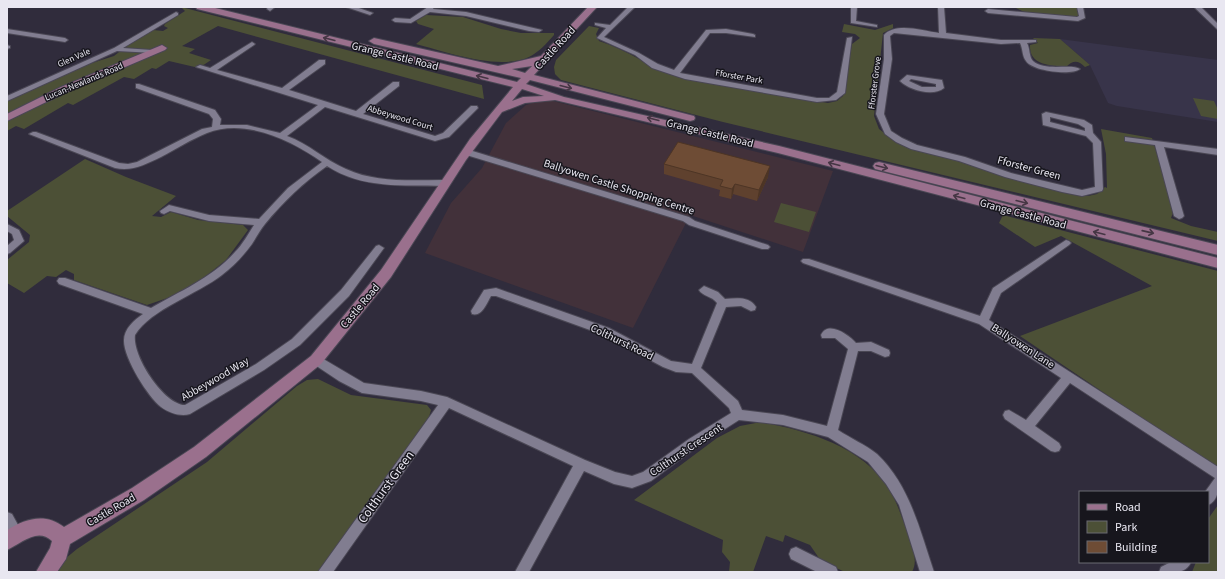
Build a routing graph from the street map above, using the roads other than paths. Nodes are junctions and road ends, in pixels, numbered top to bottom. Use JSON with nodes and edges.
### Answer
{"nodes":[{"id":1,"x":200,"y":7,"type":"edge"},
{"id":2,"x":232,"y":7,"type":"edge"},
{"id":3,"x":343,"y":7,"type":"edge"},
{"id":4,"x":349,"y":7,"type":"edge"},
{"id":5,"x":593,"y":7,"type":"edge"},
{"id":6,"x":632,"y":7,"type":"edge"},
{"id":7,"x":854,"y":7,"type":"edge"},
{"id":8,"x":941,"y":7,"type":"edge"},
{"id":9,"x":1012,"y":7,"type":"edge"},
{"id":10,"x":1080,"y":7,"type":"edge"},
{"id":11,"x":1197,"y":7,"type":"edge"},
{"id":12,"x":430,"y":9,"type":"edge"},
{"id":13,"x":988,"y":11,"type":"dead end"},
{"id":14,"x":370,"y":13,"type":"dead end"},
{"id":15,"x":176,"y":14,"type":"dead end"},
{"id":16,"x":1015,"y":14,"type":"junction"},
{"id":17,"x":395,"y":20,"type":"dead end"},
{"id":18,"x":410,"y":21,"type":"junction"},
{"id":19,"x":597,"y":24,"type":"dead end"},
{"id":20,"x":416,"y":26,"type":"dead end"},
{"id":21,"x":875,"y":26,"type":"dead end"},
{"id":22,"x":153,"y":27,"type":"junction"},
{"id":23,"x":610,"y":27,"type":"junction"},
{"id":24,"x":1218,"y":28,"type":"edge"},
{"id":25,"x":164,"y":30,"type":"dead end"},
{"id":26,"x":539,"y":30,"type":"dead end"},
{"id":27,"x":7,"y":31,"type":"edge"},
{"id":28,"x":943,"y":35,"type":"junction"},
{"id":29,"x":753,"y":36,"type":"dead end"},
{"id":30,"x":850,"y":38,"type":"dead end"},
{"id":31,"x":65,"y":40,"type":"dead end"},
{"id":32,"x":1034,"y":41,"type":"dead end"},
{"id":33,"x":1023,"y":43,"type":"junction"},
{"id":34,"x":252,"y":44,"type":"dead end"},
{"id":35,"x":162,"y":48,"type":"dead end"},
{"id":36,"x":116,"y":49,"type":"junction"},
{"id":37,"x":152,"y":52,"type":"junction"},
{"id":38,"x":546,"y":58,"type":"junction"},
{"id":39,"x":322,"y":62,"type":"dead end"},
{"id":40,"x":200,"y":67,"type":"dead end"},
{"id":41,"x":490,"y":67,"type":"junction"},
{"id":42,"x":1076,"y":69,"type":"dead end"},
{"id":43,"x":211,"y":70,"type":"junction"},
{"id":44,"x":675,"y":74,"type":"junction"},
{"id":45,"x":528,"y":77,"type":"junction"},
{"id":46,"x":886,"y":78,"type":"junction"},
{"id":47,"x":904,"y":80,"type":"dead end"},
{"id":48,"x":396,"y":84,"type":"dead end"},
{"id":49,"x":138,"y":86,"type":"dead end"},
{"id":50,"x":520,"y":86,"type":"junction"},
{"id":51,"x":283,"y":91,"type":"junction"},
{"id":52,"x":7,"y":99,"type":"edge"},
{"id":53,"x":561,"y":99,"type":"junction"},
{"id":54,"x":324,"y":104,"type":"junction"},
{"id":55,"x":474,"y":108,"type":"dead end"},
{"id":56,"x":500,"y":110,"type":"junction"},
{"id":57,"x":356,"y":115,"type":"junction"},
{"id":58,"x":7,"y":118,"type":"edge"},
{"id":59,"x":216,"y":127,"type":"junction"},
{"id":60,"x":33,"y":134,"type":"dead end"},
{"id":61,"x":1089,"y":134,"type":"junction"},
{"id":62,"x":282,"y":136,"type":"junction"},
{"id":63,"x":1128,"y":139,"type":"dead end"},
{"id":64,"x":899,"y":140,"type":"joint"},
{"id":65,"x":1159,"y":144,"type":"junction"},
{"id":66,"x":466,"y":152,"type":"junction"},
{"id":67,"x":1218,"y":152,"type":"edge"},
{"id":68,"x":326,"y":163,"type":"junction"},
{"id":69,"x":443,"y":183,"type":"junction"},
{"id":70,"x":164,"y":211,"type":"dead end"},
{"id":71,"x":1179,"y":216,"type":"dead end"},
{"id":72,"x":260,"y":222,"type":"junction"},
{"id":73,"x":7,"y":228,"type":"edge"},
{"id":74,"x":1066,"y":243,"type":"dead end"},
{"id":75,"x":765,"y":247,"type":"dead end"},
{"id":76,"x":379,"y":248,"type":"dead end"},
{"id":77,"x":7,"y":250,"type":"edge"},
{"id":78,"x":1218,"y":250,"type":"edge"},
{"id":79,"x":806,"y":261,"type":"dead end"},
{"id":80,"x":1218,"y":263,"type":"edge"},
{"id":81,"x":62,"y":281,"type":"dead end"},
{"id":82,"x":704,"y":290,"type":"dead end"},
{"id":83,"x":722,"y":303,"type":"junction"},
{"id":84,"x":751,"y":307,"type":"dead end"},
{"id":85,"x":476,"y":311,"type":"dead end"},
{"id":86,"x":150,"y":312,"type":"junction"},
{"id":87,"x":983,"y":321,"type":"junction"},
{"id":88,"x":826,"y":335,"type":"dead end"},
{"id":89,"x":854,"y":348,"type":"junction"},
{"id":90,"x":885,"y":353,"type":"dead end"},
{"id":91,"x":316,"y":360,"type":"junction"},
{"id":92,"x":694,"y":369,"type":"junction"},
{"id":93,"x":1070,"y":376,"type":"junction"},
{"id":94,"x":447,"y":402,"type":"junction"},
{"id":95,"x":738,"y":415,"type":"junction"},
{"id":96,"x":1009,"y":415,"type":"dead end"},
{"id":97,"x":1027,"y":427,"type":"junction"},
{"id":98,"x":831,"y":432,"type":"junction"},
{"id":99,"x":1055,"y":447,"type":"dead end"},
{"id":100,"x":581,"y":464,"type":"junction"},
{"id":101,"x":1218,"y":474,"type":"edge"},
{"id":102,"x":1218,"y":483,"type":"edge"},
{"id":103,"x":1209,"y":497,"type":"edge"},
{"id":104,"x":7,"y":518,"type":"edge"},
{"id":105,"x":12,"y":538,"type":"edge"},
{"id":106,"x":62,"y":538,"type":"junction"},
{"id":107,"x":796,"y":554,"type":"dead end"},
{"id":108,"x":1182,"y":563,"type":"edge"},
{"id":109,"x":46,"y":572,"type":"edge"},
{"id":110,"x":325,"y":572,"type":"edge"},
{"id":111,"x":522,"y":572,"type":"edge"},
{"id":112,"x":831,"y":572,"type":"edge"},
{"id":113,"x":927,"y":572,"type":"edge"},
{"id":114,"x":1166,"y":572,"type":"edge"}],
"edges":[{"from":50,"to":1,"type":"main road","name":"Grange Castle Road","one_way":true},
{"from":2,"to":41,"type":"main road","name":"Grange Castle Road"},
{"from":3,"to":4,"type":"street"},
{"from":4,"to":14,"type":"street"},
{"from":5,"to":38,"type":"main road","name":"Castle Road"},
{"from":6,"to":23,"type":"street"},
{"from":7,"to":21,"type":"street"},
{"from":8,"to":28,"type":"street"},
{"from":9,"to":16,"type":"street"},
{"from":10,"to":16,"type":"street"},
{"from":11,"to":24,"type":"street"},
{"from":12,"to":18,"type":"street"},
{"from":12,"to":26,"type":"street"},
{"from":13,"to":16,"type":"street"},
{"from":15,"to":22,"type":"street"},
{"from":17,"to":18,"type":"street"},
{"from":18,"to":20,"type":"street"},
{"from":19,"to":23,"type":"street"},
{"from":22,"to":25,"type":"street"},
{"from":22,"to":36,"type":"street"},
{"from":23,"to":44,"type":"street","name":"Fforster Park"},
{"from":27,"to":31,"type":"street"},
{"from":28,"to":33,"type":"street"},
{"from":28,"to":46,"type":"street","name":"Fforster Grove"},
{"from":29,"to":44,"type":"street"},
{"from":30,"to":44,"type":"street","name":"Fforster Park"},
{"from":32,"to":33,"type":"street"},
{"from":33,"to":42,"type":"street"},
{"from":34,"to":43,"type":"street"},
{"from":35,"to":37,"type":"main road","name":"Lucan-Newlands Road"},
{"from":36,"to":37,"type":"street","name":"Glen Vale"},
{"from":36,"to":52,"type":"street","name":"Glen Vale"},
{"from":37,"to":58,"type":"main road","name":"Lucan-Newlands Road"},
{"from":38,"to":41,"type":"main road"},
{"from":38,"to":45,"type":"main road","name":"Castle Road"},
{"from":39,"to":51,"type":"street"},
{"from":40,"to":43,"type":"street","name":"Abbeywood Court"},
{"from":41,"to":45,"type":"main road","name":"Grange Castle Road"},
{"from":43,"to":51,"type":"street","name":"Abbeywood Court"},
{"from":45,"to":50,"type":"main road","name":"Castle Road"},
{"from":45,"to":78,"type":"main road","name":"Grange Castle Road","one_way":true},
{"from":46,"to":47,"type":"street"},
{"from":46,"to":64,"type":"street","name":"Fforster Grove"},
{"from":48,"to":57,"type":"street","name":"Abbeywood Court"},
{"from":49,"to":59,"type":"street"},
{"from":50,"to":53,"type":"main road","name":"Grange Castle Road"},
{"from":50,"to":56,"type":"main road","name":"Castle Road"},
{"from":51,"to":54,"type":"street","name":"Abbeywood Court"},
{"from":53,"to":56,"type":"main road"},
{"from":80,"to":53,"type":"main road","name":"Grange Castle Road","one_way":true},
{"from":54,"to":57,"type":"street","name":"Abbeywood Court"},
{"from":54,"to":62,"type":"street"},
{"from":55,"to":57,"type":"street","name":"Abbeywood Court"},
{"from":56,"to":66,"type":"main road","name":"Castle Road"},
{"from":59,"to":60,"type":"street"},
{"from":59,"to":62,"type":"street"},
{"from":61,"to":61,"type":"street"},
{"from":61,"to":64,"type":"street","name":"Fforster Green"},
{"from":62,"to":68,"type":"street"},
{"from":63,"to":65,"type":"street"},
{"from":65,"to":67,"type":"street"},
{"from":65,"to":71,"type":"street"},
{"from":66,"to":69,"type":"main road","name":"Castle Road"},
{"from":66,"to":75,"type":"street","name":"Ballyowen Castle Shopping Centre"},
{"from":68,"to":69,"type":"street"},
{"from":68,"to":72,"type":"street","name":"Abbeywood Way"},
{"from":69,"to":91,"type":"main road","name":"Castle Road"},
{"from":70,"to":72,"type":"street"},
{"from":72,"to":86,"type":"street","name":"Abbeywood Way"},
{"from":73,"to":77,"type":"street"},
{"from":74,"to":87,"type":"street"},
{"from":76,"to":86,"type":"street","name":"Abbeywood Way"},
{"from":79,"to":87,"type":"street","name":"Ballyowen Lane"},
{"from":81,"to":86,"type":"street"},
{"from":82,"to":83,"type":"street"},
{"from":83,"to":84,"type":"street"},
{"from":83,"to":92,"type":"street"},
{"from":85,"to":92,"type":"street","name":"Colthurst Road"},
{"from":87,"to":93,"type":"street","name":"Ballyowen Lane"},
{"from":88,"to":89,"type":"street"},
{"from":89,"to":90,"type":"street"},
{"from":89,"to":98,"type":"street"},
{"from":91,"to":94,"type":"street","name":"Colthurst Crescent"},
{"from":91,"to":106,"type":"main road","name":"Castle Road"},
{"from":92,"to":95,"type":"street"},
{"from":93,"to":97,"type":"street"},
{"from":93,"to":101,"type":"street","name":"Ballyowen Lane"},
{"from":94,"to":100,"type":"street","name":"Colthurst Crescent"},
{"from":94,"to":110,"type":"street","name":"Colthurst Green"},
{"from":95,"to":98,"type":"street"},
{"from":95,"to":100,"type":"street","name":"Colthurst Crescent"},
{"from":96,"to":97,"type":"street"},
{"from":97,"to":99,"type":"street"},
{"from":98,"to":113,"type":"street"},
{"from":100,"to":111,"type":"street"},
{"from":102,"to":103,"type":"street"},
{"from":104,"to":105,"type":"street"},
{"from":105,"to":106,"type":"main road"},
{"from":106,"to":109,"type":"main road"},
{"from":107,"to":112,"type":"street"},
{"from":108,"to":114,"type":"street"}]}
